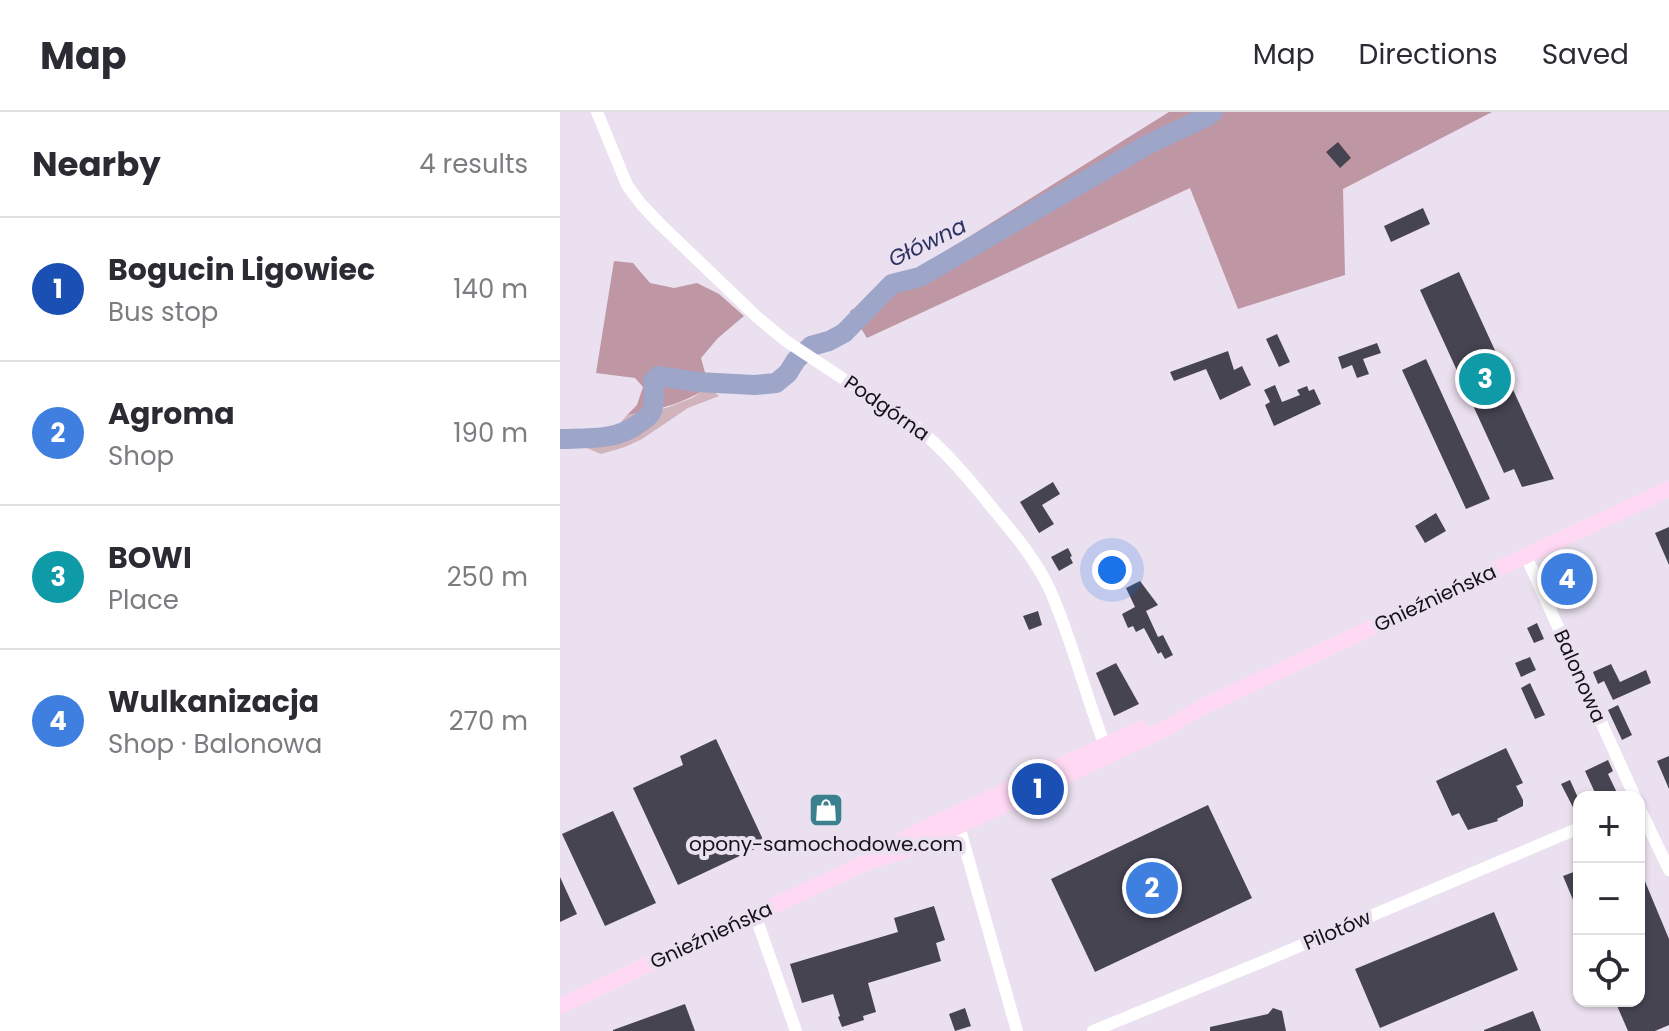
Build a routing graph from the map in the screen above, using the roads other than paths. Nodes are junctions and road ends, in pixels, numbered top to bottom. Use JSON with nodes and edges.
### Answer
{"nodes":[{"id":1,"x":597,"y":112,"type":"edge"},
{"id":2,"x":1669,"y":489,"type":"edge"},
{"id":3,"x":1526,"y":556,"type":"junction"},
{"id":4,"x":1107,"y":750,"type":"junction"},
{"id":5,"x":1632,"y":791,"type":"edge"},
{"id":6,"x":957,"y":820,"type":"junction"},
{"id":7,"x":1645,"y":820,"type":"edge"},
{"id":8,"x":1573,"y":831,"type":"edge"},
{"id":9,"x":1669,"y":870,"type":"edge"},
{"id":10,"x":755,"y":915,"type":"junction"},
{"id":11,"x":560,"y":1006,"type":"edge"},
{"id":12,"x":796,"y":1031,"type":"edge"},
{"id":13,"x":1017,"y":1031,"type":"edge"},
{"id":14,"x":1093,"y":1031,"type":"edge"}],
"edges":[{"from":1,"to":4,"type":"street","name":"Podgórna"},
{"from":2,"to":3,"type":"main road","name":"Gnieźnieńska"},
{"from":3,"to":4,"type":"main road","name":"Gnieźnieńska"},
{"from":3,"to":5,"type":"street","name":"Balonowa"},
{"from":4,"to":6,"type":"main road","name":"Gnieźnieńska"},
{"from":6,"to":10,"type":"main road","name":"Gnieźnieńska"},
{"from":6,"to":13,"type":"street"},
{"from":7,"to":9,"type":"street"},
{"from":8,"to":14,"type":"street","name":"Pilotów"},
{"from":10,"to":11,"type":"main road","name":"Gnieźnieńska"},
{"from":10,"to":12,"type":"street"}]}
